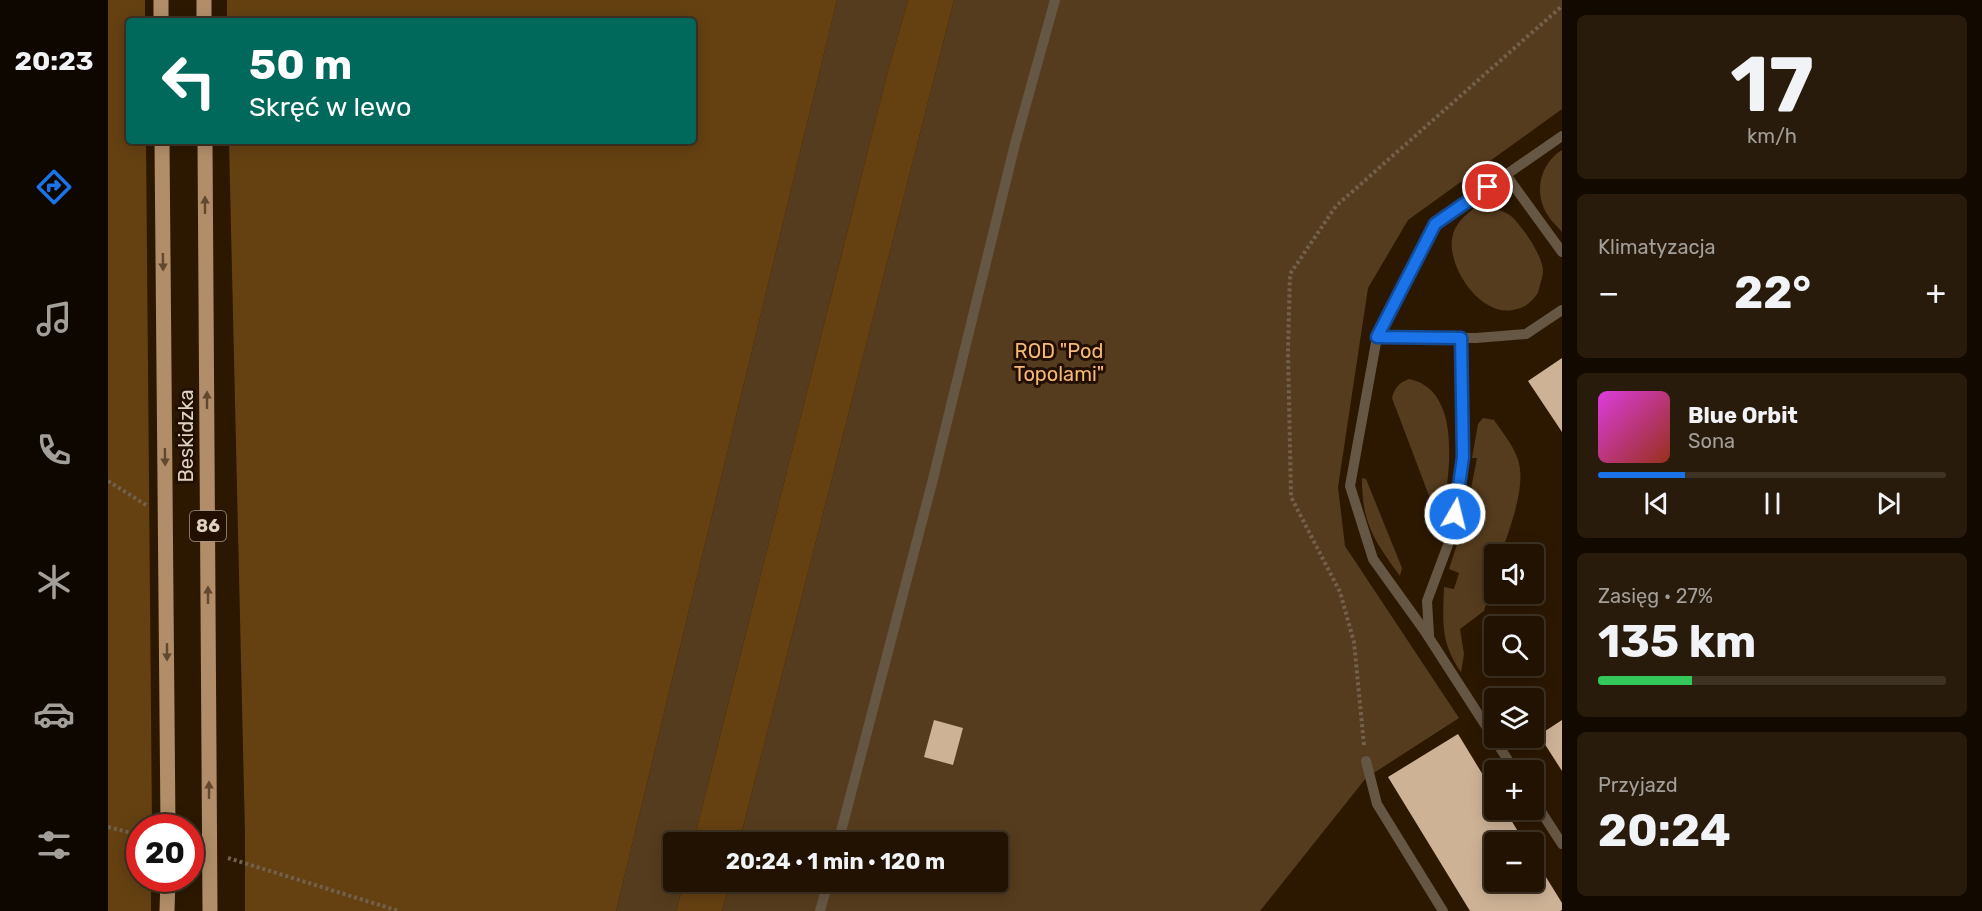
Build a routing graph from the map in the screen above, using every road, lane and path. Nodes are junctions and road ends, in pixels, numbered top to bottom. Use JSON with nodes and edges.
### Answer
{"nodes":[{"id":1,"x":161,"y":0,"type":"edge"},
{"id":2,"x":204,"y":0,"type":"edge"},
{"id":3,"x":1055,"y":0,"type":"edge"},
{"id":4,"x":161,"y":18,"type":"edge"},
{"id":5,"x":204,"y":18,"type":"edge"},
{"id":6,"x":1562,"y":136,"type":"edge"},
{"id":7,"x":162,"y":144,"type":"edge"},
{"id":8,"x":205,"y":144,"type":"edge"},
{"id":9,"x":1506,"y":175,"type":"junction"},
{"id":10,"x":1562,"y":252,"type":"edge"},
{"id":11,"x":1562,"y":310,"type":"edge"},
{"id":12,"x":1377,"y":337,"type":"junction"},
{"id":13,"x":1461,"y":338,"type":"junction"},
{"id":14,"x":108,"y":482,"type":"edge"},
{"id":15,"x":165,"y":517,"type":"junction"},
{"id":16,"x":1430,"y":638,"type":"junction"},
{"id":17,"x":1508,"y":760,"type":"edge"},
{"id":18,"x":1366,"y":761,"type":"dead end"},
{"id":19,"x":168,"y":814,"type":"edge"},
{"id":20,"x":1544,"y":816,"type":"edge"},
{"id":21,"x":108,"y":827,"type":"edge"},
{"id":22,"x":126,"y":832,"type":"edge"},
{"id":23,"x":841,"y":832,"type":"edge"},
{"id":24,"x":1562,"y":843,"type":"edge"},
{"id":25,"x":210,"y":853,"type":"junction"},
{"id":26,"x":168,"y":892,"type":"edge"},
{"id":27,"x":825,"y":892,"type":"edge"},
{"id":28,"x":167,"y":911,"type":"edge"},
{"id":29,"x":210,"y":911,"type":"edge"},
{"id":30,"x":399,"y":911,"type":"edge"},
{"id":31,"x":820,"y":911,"type":"edge"},
{"id":32,"x":1443,"y":911,"type":"edge"}],
"edges":[{"from":1,"to":4,"type":"main road"},
{"from":2,"to":5,"type":"main road"},
{"from":3,"to":23,"type":"lane"},
{"from":6,"to":9,"type":"lane"},
{"from":7,"to":15,"type":"main road","name":"Beskidzka","number":"86","one_way":true},
{"from":25,"to":8,"type":"main road","name":"Beskidzka","number":"86","one_way":true},
{"from":9,"to":10,"type":"lane"},
{"from":9,"to":12,"type":"lane"},
{"from":11,"to":13,"type":"lane"},
{"from":12,"to":13,"type":"lane"},
{"from":12,"to":16,"type":"lane"},
{"from":13,"to":16,"type":"lane"},
{"from":14,"to":15,"type":"path"},
{"from":15,"to":19,"type":"main road","name":"Beskidzka","number":"86","one_way":true},
{"from":16,"to":17,"type":"lane"},
{"from":18,"to":32,"type":"lane"},
{"from":20,"to":24,"type":"lane"},
{"from":21,"to":22,"type":"path"},
{"from":25,"to":29,"type":"main road","name":"Beskidzka","number":"86"},
{"from":25,"to":30,"type":"path"},
{"from":26,"to":28,"type":"main road"},
{"from":27,"to":31,"type":"lane"}]}
